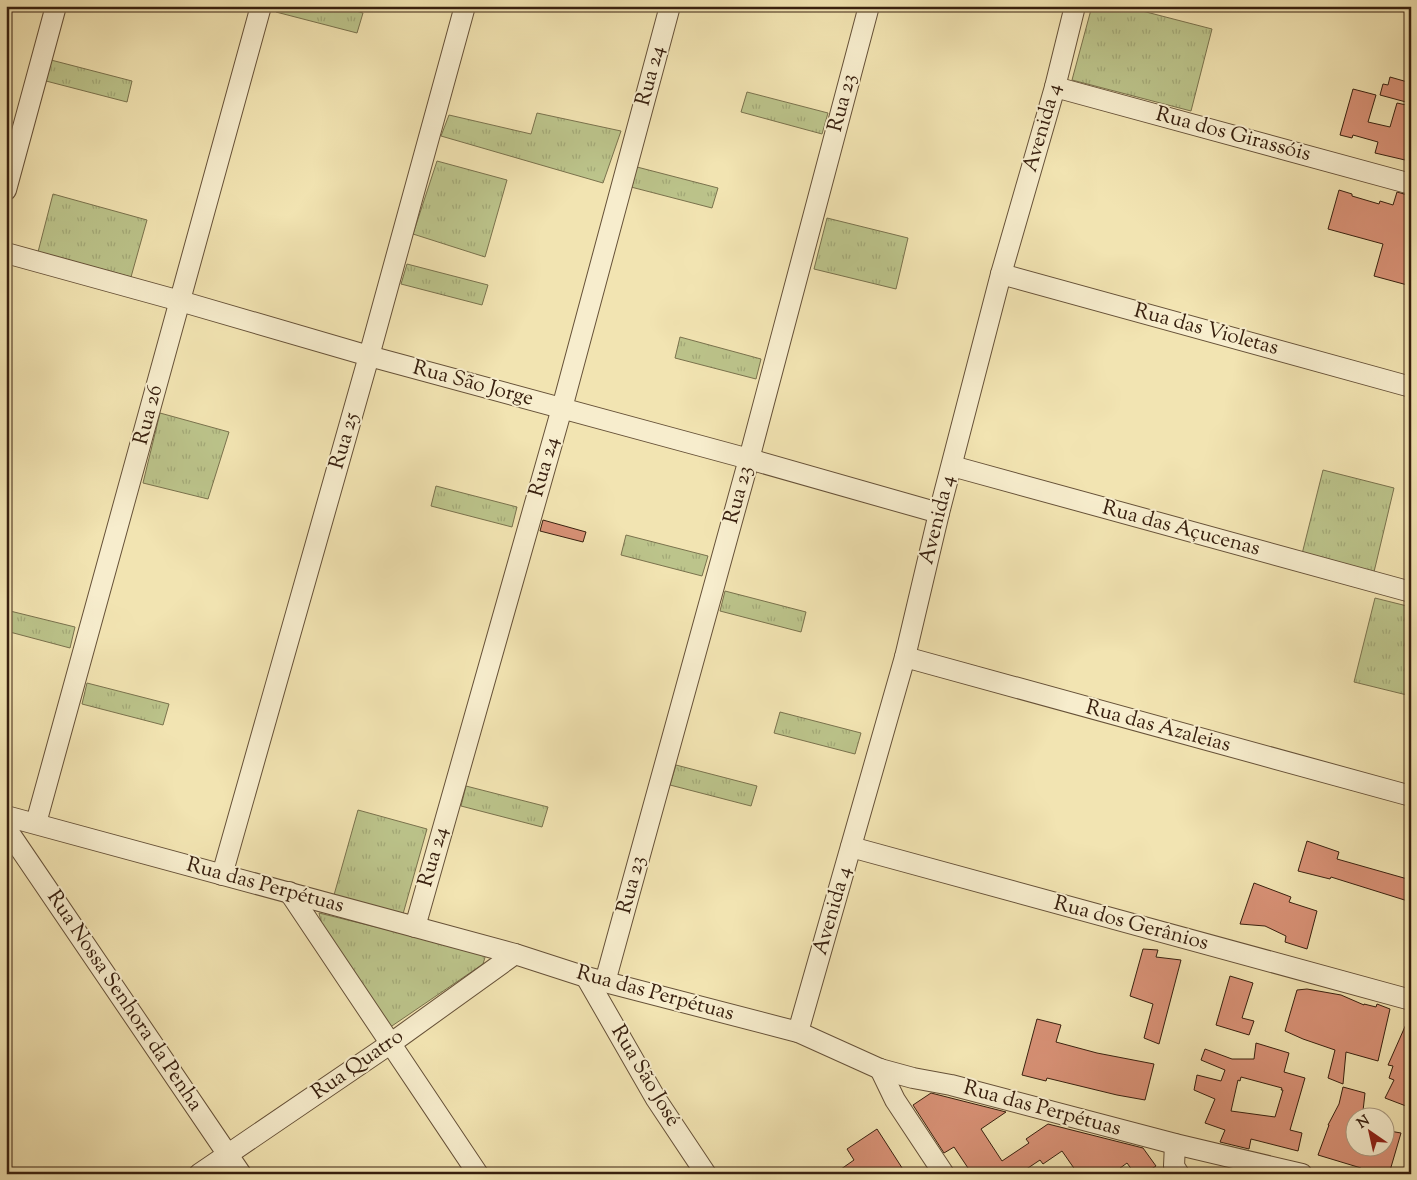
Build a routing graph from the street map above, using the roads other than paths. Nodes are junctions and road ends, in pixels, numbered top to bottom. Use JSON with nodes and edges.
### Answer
{"nodes":[{"id":1,"x":56,"y":6,"type":"edge"},
{"id":2,"x":261,"y":6,"type":"edge"},
{"id":3,"x":465,"y":6,"type":"edge"},
{"id":4,"x":670,"y":6,"type":"edge"},
{"id":5,"x":869,"y":6,"type":"edge"},
{"id":6,"x":1075,"y":6,"type":"edge"},
{"id":7,"x":1055,"y":87,"type":"junction"},
{"id":8,"x":1411,"y":184,"type":"edge"},
{"id":9,"x":6,"y":190,"type":"edge"},
{"id":10,"x":6,"y":253,"type":"edge"},
{"id":11,"x":1001,"y":274,"type":"junction"},
{"id":12,"x":180,"y":301,"type":"junction"},
{"id":13,"x":369,"y":356,"type":"junction"},
{"id":14,"x":1411,"y":387,"type":"edge"},
{"id":15,"x":562,"y":408,"type":"junction"},
{"id":16,"x":749,"y":459,"type":"junction"},
{"id":17,"x":952,"y":466,"type":"junction"},
{"id":18,"x":940,"y":513,"type":"junction"},
{"id":19,"x":1411,"y":592,"type":"edge"},
{"id":20,"x":905,"y":658,"type":"junction"},
{"id":21,"x":1411,"y":796,"type":"edge"},
{"id":22,"x":6,"y":816,"type":"edge"},
{"id":23,"x":36,"y":823,"type":"junction"},
{"id":24,"x":6,"y":828,"type":"edge"},
{"id":25,"x":851,"y":847,"type":"junction"},
{"id":26,"x":222,"y":875,"type":"junction"},
{"id":27,"x":289,"y":892,"type":"junction"},
{"id":28,"x":415,"y":927,"type":"junction"},
{"id":29,"x":515,"y":954,"type":"junction"},
{"id":30,"x":596,"y":980,"type":"junction"},
{"id":31,"x":1411,"y":1000,"type":"edge"},
{"id":32,"x":798,"y":1032,"type":"junction"},
{"id":33,"x":390,"y":1044,"type":"junction"},
{"id":34,"x":880,"y":1069,"type":"junction"},
{"id":35,"x":1175,"y":1144,"type":"junction"},
{"id":36,"x":228,"y":1154,"type":"junction"},
{"id":37,"x":200,"y":1174,"type":"edge"},
{"id":38,"x":241,"y":1174,"type":"edge"},
{"id":39,"x":478,"y":1174,"type":"edge"},
{"id":40,"x":706,"y":1174,"type":"edge"},
{"id":41,"x":944,"y":1174,"type":"edge"},
{"id":42,"x":1179,"y":1174,"type":"edge"},
{"id":43,"x":1301,"y":1174,"type":"edge"}],
"edges":[{"from":1,"to":9,"type":"street"},
{"from":2,"to":12,"type":"street","name":"Rua 26"},
{"from":3,"to":13,"type":"street","name":"Rua 25"},
{"from":4,"to":15,"type":"street","name":"Rua 24"},
{"from":5,"to":16,"type":"street","name":"Rua 23"},
{"from":6,"to":7,"type":"street","name":"Avenida 4"},
{"from":7,"to":8,"type":"street","name":"Rua dos Girassóis"},
{"from":7,"to":11,"type":"street","name":"Avenida 4"},
{"from":10,"to":12,"type":"street","name":"Rua São Jorge"},
{"from":11,"to":14,"type":"street","name":"Rua das Violetas"},
{"from":11,"to":17,"type":"street","name":"Avenida 4"},
{"from":12,"to":13,"type":"street","name":"Rua São Jorge"},
{"from":12,"to":23,"type":"street","name":"Rua 26"},
{"from":13,"to":15,"type":"street","name":"Rua São Jorge"},
{"from":13,"to":26,"type":"street","name":"Rua 25"},
{"from":15,"to":16,"type":"street","name":"Rua São Jorge"},
{"from":15,"to":28,"type":"street","name":"Rua 24"},
{"from":16,"to":18,"type":"street","name":"Rua São Jorge"},
{"from":16,"to":30,"type":"street","name":"Rua 23"},
{"from":17,"to":18,"type":"street","name":"Avenida 4"},
{"from":17,"to":19,"type":"street","name":"Rua das Açucenas"},
{"from":18,"to":20,"type":"street","name":"Avenida 4"},
{"from":20,"to":21,"type":"street","name":"Rua das Azaleias"},
{"from":20,"to":25,"type":"street","name":"Avenida 4"},
{"from":22,"to":23,"type":"street","name":"Rua das Perpétuas"},
{"from":23,"to":26,"type":"street","name":"Rua das Perpétuas"},
{"from":24,"to":36,"type":"street","name":"Rua Nossa Senhora da Penha"},
{"from":25,"to":31,"type":"street","name":"Rua dos Gerânios"},
{"from":25,"to":32,"type":"street","name":"Avenida 4"},
{"from":26,"to":27,"type":"street","name":"Rua das Perpétuas"},
{"from":27,"to":28,"type":"street","name":"Rua das Perpétuas"},
{"from":27,"to":33,"type":"street"},
{"from":28,"to":29,"type":"street","name":"Rua das Perpétuas"},
{"from":29,"to":30,"type":"street","name":"Rua das Perpétuas"},
{"from":29,"to":33,"type":"street","name":"Rua Quatro"},
{"from":30,"to":32,"type":"street","name":"Rua das Perpétuas"},
{"from":30,"to":40,"type":"street","name":"Rua São José"},
{"from":32,"to":34,"type":"street","name":"Rua das Perpétuas"},
{"from":33,"to":36,"type":"street","name":"Rua Quatro"},
{"from":33,"to":39,"type":"street"},
{"from":34,"to":35,"type":"street","name":"Rua das Perpétuas"},
{"from":34,"to":41,"type":"street"},
{"from":35,"to":42,"type":"street"},
{"from":35,"to":43,"type":"street","name":"Rua das Perpétuas"},
{"from":36,"to":37,"type":"street","name":"Rua Quatro"},
{"from":36,"to":38,"type":"street","name":"Rua Nossa Senhora da Penha"}]}
